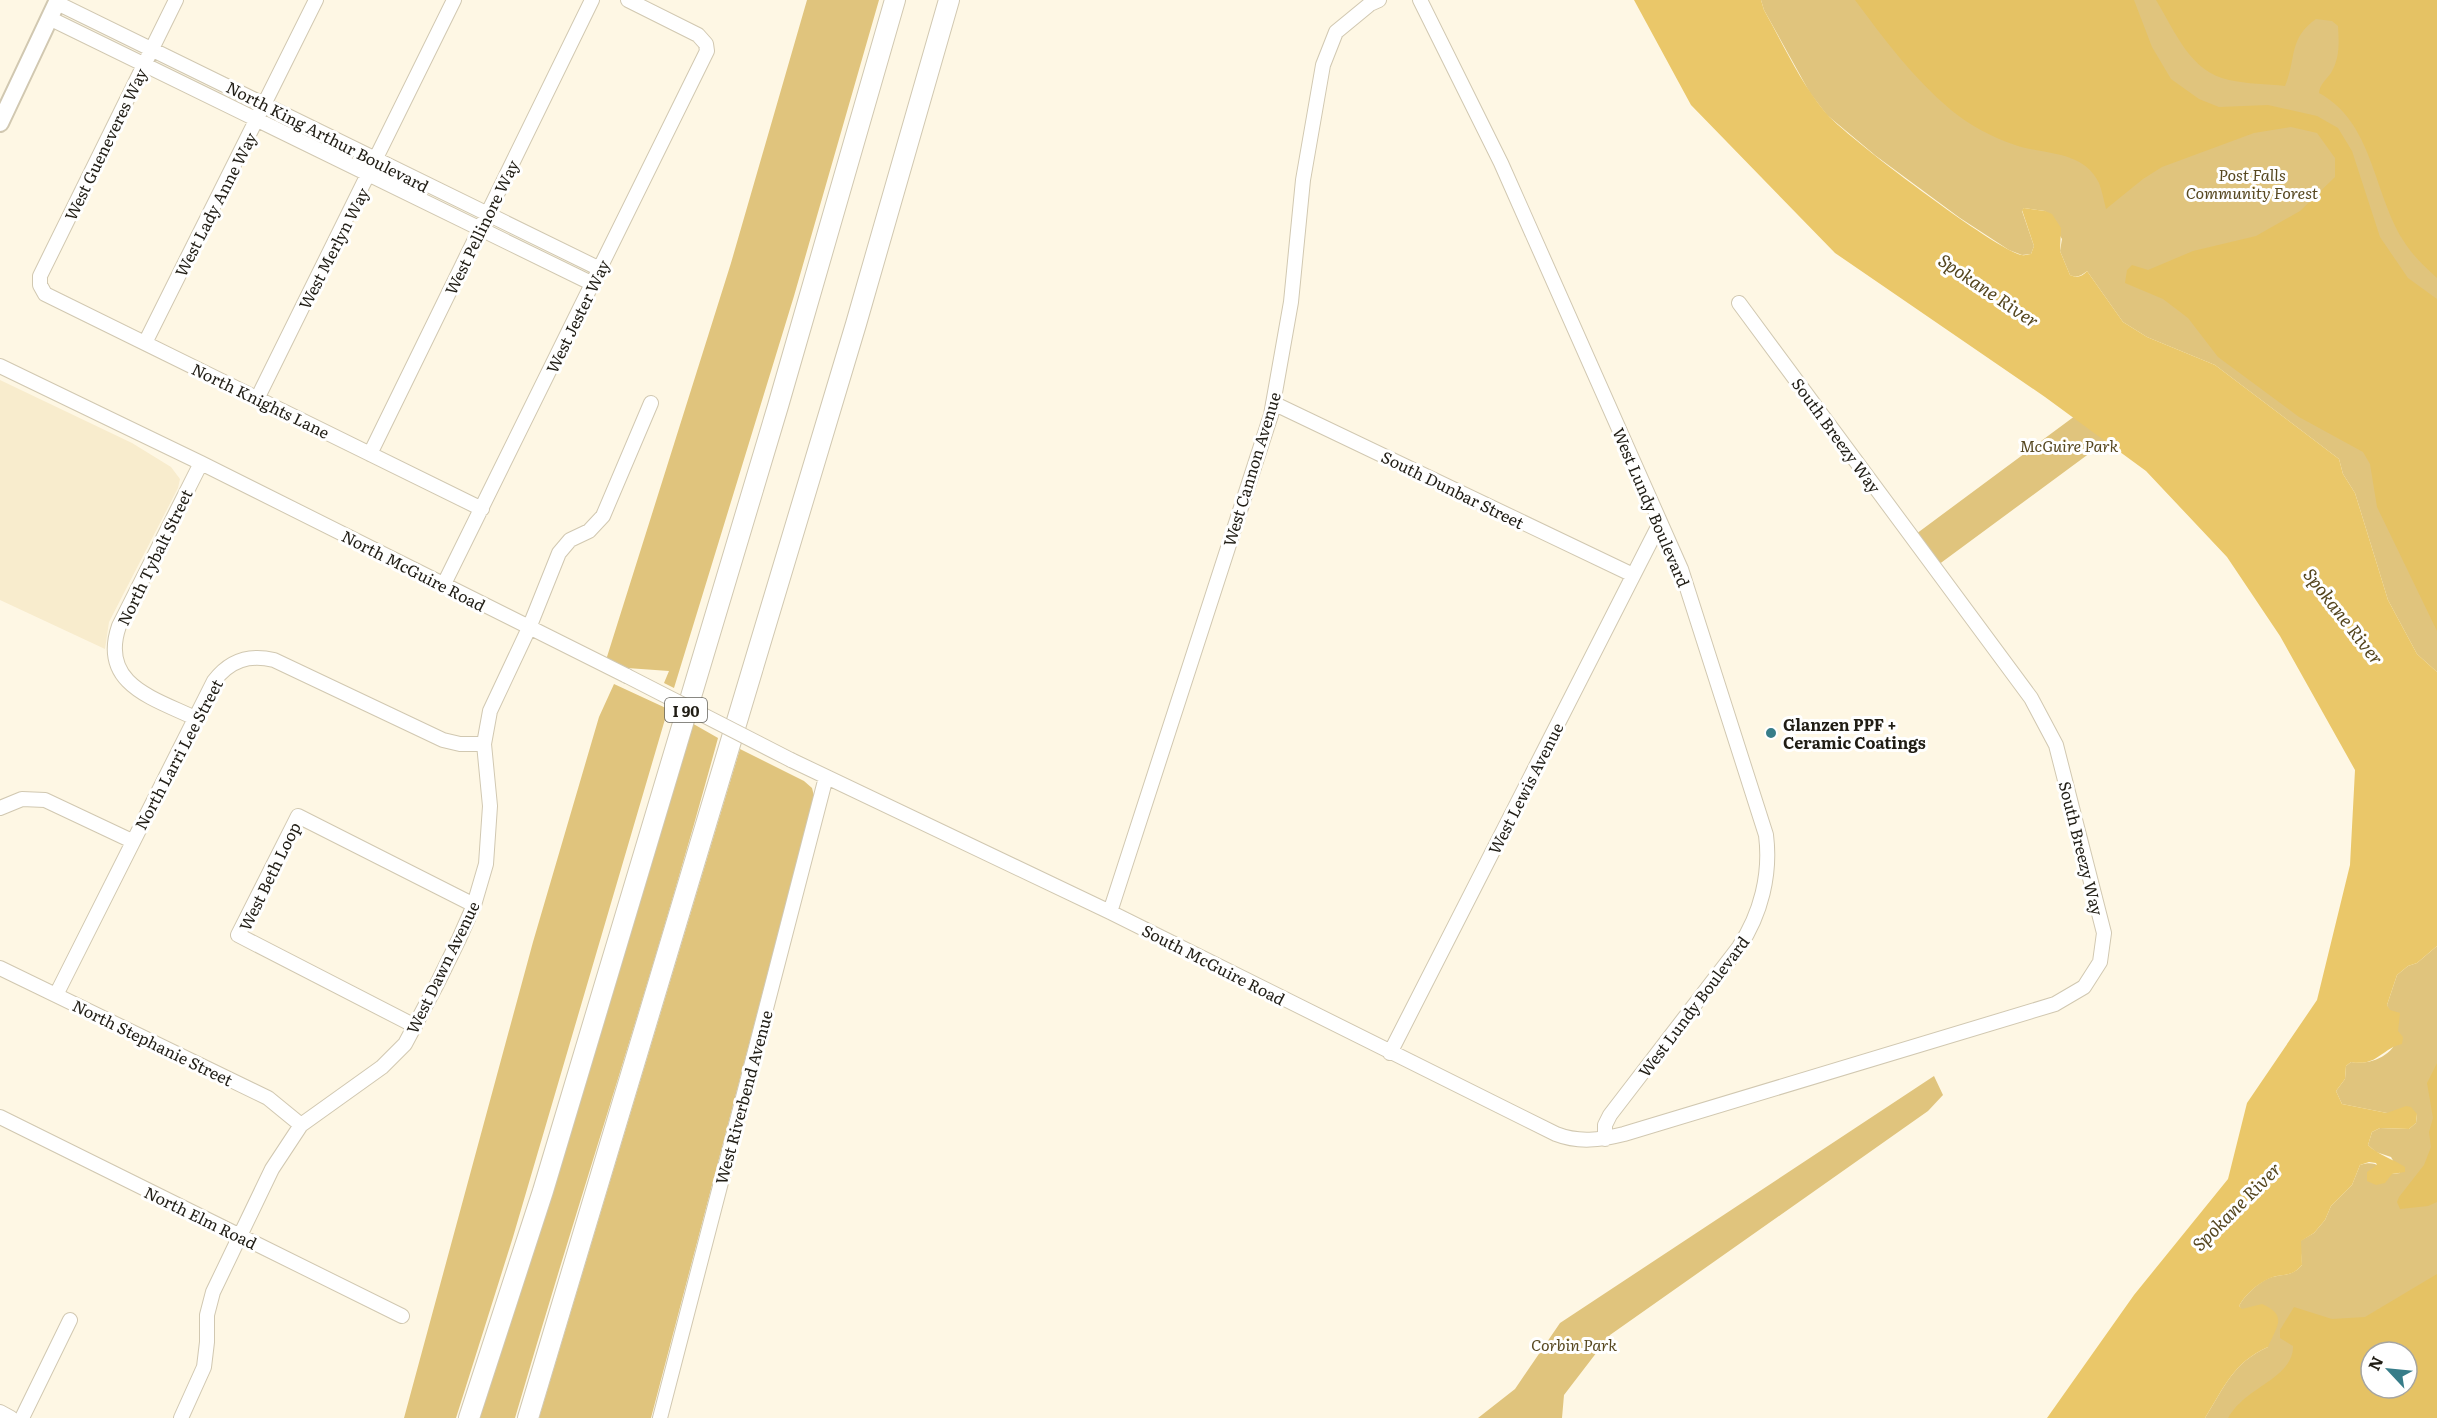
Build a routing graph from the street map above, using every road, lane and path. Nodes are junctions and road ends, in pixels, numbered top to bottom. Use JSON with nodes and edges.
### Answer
{"nodes":[{"id":1,"x":176,"y":0,"type":"edge"},
{"id":2,"x":316,"y":0,"type":"edge"},
{"id":3,"x":453,"y":0,"type":"edge"},
{"id":4,"x":592,"y":0,"type":"edge"},
{"id":5,"x":628,"y":0,"type":"edge"},
{"id":6,"x":895,"y":0,"type":"edge"},
{"id":7,"x":949,"y":0,"type":"edge"},
{"id":8,"x":1379,"y":0,"type":"edge"},
{"id":9,"x":1420,"y":0,"type":"edge"},
{"id":10,"x":57,"y":1,"type":"edge"},
{"id":11,"x":49,"y":18,"type":"junction"},
{"id":12,"x":152,"y":49,"type":"junction"},
{"id":13,"x":145,"y":65,"type":"junction"},
{"id":14,"x":266,"y":104,"type":"junction"},
{"id":15,"x":258,"y":120,"type":"junction"},
{"id":16,"x":0,"y":123,"type":"edge"},
{"id":17,"x":376,"y":160,"type":"junction"},
{"id":18,"x":369,"y":175,"type":"junction"},
{"id":19,"x":487,"y":216,"type":"junction"},
{"id":20,"x":480,"y":230,"type":"junction"},
{"id":21,"x":600,"y":269,"type":"junction"},
{"id":22,"x":593,"y":284,"type":"junction"},
{"id":23,"x":42,"y":290,"type":"joint"},
{"id":24,"x":1739,"y":303,"type":"dead end"},
{"id":25,"x":146,"y":343,"type":"junction"},
{"id":26,"x":0,"y":366,"type":"edge"},
{"id":27,"x":257,"y":399,"type":"junction"},
{"id":28,"x":651,"y":403,"type":"dead end"},
{"id":29,"x":1273,"y":403,"type":"junction"},
{"id":30,"x":370,"y":454,"type":"junction"},
{"id":31,"x":201,"y":463,"type":"junction"},
{"id":32,"x":482,"y":509,"type":"junction"},
{"id":33,"x":1660,"y":523,"type":"junction"},
{"id":34,"x":1633,"y":574,"type":"junction"},
{"id":35,"x":443,"y":586,"type":"junction"},
{"id":36,"x":529,"y":628,"type":"junction"},
{"id":37,"x":195,"y":718,"type":"junction"},
{"id":38,"x":484,"y":744,"type":"junction"},
{"id":39,"x":826,"y":777,"type":"junction"},
{"id":40,"x":0,"y":808,"type":"edge"},
{"id":41,"x":132,"y":841,"type":"junction"},
{"id":42,"x":474,"y":905,"type":"junction"},
{"id":43,"x":1110,"y":912,"type":"junction"},
{"id":44,"x":0,"y":968,"type":"edge"},
{"id":45,"x":56,"y":995,"type":"junction"},
{"id":46,"x":415,"y":1026,"type":"junction"},
{"id":47,"x":1390,"y":1053,"type":"junction"},
{"id":48,"x":0,"y":1117,"type":"edge"},
{"id":49,"x":301,"y":1125,"type":"junction"},
{"id":50,"x":1605,"y":1138,"type":"junction"},
{"id":51,"x":240,"y":1236,"type":"junction"},
{"id":52,"x":402,"y":1316,"type":"dead end"},
{"id":53,"x":70,"y":1320,"type":"dead end"},
{"id":54,"x":0,"y":1412,"type":"edge"},
{"id":55,"x":11,"y":1418,"type":"edge"},
{"id":56,"x":21,"y":1418,"type":"edge"},
{"id":57,"x":181,"y":1418,"type":"edge"},
{"id":58,"x":469,"y":1418,"type":"edge"},
{"id":59,"x":528,"y":1418,"type":"edge"},
{"id":60,"x":660,"y":1418,"type":"edge"}],
"edges":[{"from":1,"to":12,"type":"street","name":"West Gueneveres Way"},
{"from":2,"to":14,"type":"street","name":"West Lady Anne Way"},
{"from":3,"to":17,"type":"street","name":"West Merlyn Way"},
{"from":4,"to":19,"type":"street","name":"West Pellinore Way"},
{"from":5,"to":21,"type":"street","name":"West Jester Way"},
{"from":6,"to":58,"type":"highway","number":"I 90"},
{"from":7,"to":59,"type":"highway"},
{"from":8,"to":29,"type":"street","name":"West Cannon Avenue"},
{"from":9,"to":33,"type":"street","name":"West Lundy Boulevard"},
{"from":10,"to":11,"type":"main road"},
{"from":10,"to":12,"type":"street","name":"North King Arthur Boulevard"},
{"from":11,"to":13,"type":"street","name":"North King Arthur Boulevard"},
{"from":11,"to":16,"type":"main road"},
{"from":12,"to":13,"type":"street","name":"West Gueneveres Way"},
{"from":12,"to":14,"type":"street","name":"North King Arthur Boulevard"},
{"from":13,"to":15,"type":"street","name":"North King Arthur Boulevard"},
{"from":13,"to":23,"type":"street","name":"West Gueneveres Way"},
{"from":14,"to":15,"type":"street","name":"West Lady Anne Way"},
{"from":14,"to":17,"type":"street","name":"North King Arthur Boulevard"},
{"from":15,"to":18,"type":"street","name":"North King Arthur Boulevard"},
{"from":15,"to":25,"type":"street","name":"West Lady Anne Way"},
{"from":17,"to":18,"type":"street","name":"West Merlyn Way"},
{"from":17,"to":19,"type":"street","name":"North King Arthur Boulevard"},
{"from":18,"to":20,"type":"street","name":"North King Arthur Boulevard"},
{"from":18,"to":27,"type":"street","name":"West Merlyn Way"},
{"from":19,"to":20,"type":"street","name":"West Pellinore Way"},
{"from":19,"to":21,"type":"street","name":"North King Arthur Boulevard"},
{"from":20,"to":22,"type":"street","name":"North King Arthur Boulevard"},
{"from":20,"to":30,"type":"street","name":"West Pellinore Way"},
{"from":21,"to":22,"type":"street","name":"West Jester Way"},
{"from":22,"to":32,"type":"street","name":"West Jester Way"},
{"from":23,"to":25,"type":"street","name":"North Knights Lane"},
{"from":24,"to":50,"type":"street","name":"South Breezy Way"},
{"from":25,"to":27,"type":"street","name":"North Knights Lane"},
{"from":26,"to":31,"type":"street","name":"North McGuire Road"},
{"from":27,"to":30,"type":"street","name":"North Knights Lane"},
{"from":28,"to":36,"type":"street","name":"West Dawn Avenue"},
{"from":29,"to":34,"type":"street","name":"South Dunbar Street"},
{"from":29,"to":43,"type":"street","name":"West Cannon Avenue"},
{"from":30,"to":32,"type":"street","name":"North Knights Lane"},
{"from":31,"to":35,"type":"street","name":"North McGuire Road"},
{"from":31,"to":37,"type":"street","name":"North Tybalt Street"},
{"from":32,"to":35,"type":"street","name":"West Jester Way"},
{"from":33,"to":34,"type":"street","name":"West Lewis Avenue"},
{"from":33,"to":50,"type":"street","name":"West Lundy Boulevard"},
{"from":34,"to":47,"type":"street","name":"West Lewis Avenue"},
{"from":35,"to":36,"type":"street","name":"North McGuire Road"},
{"from":36,"to":38,"type":"street","name":"West Dawn Avenue"},
{"from":36,"to":39,"type":"street","name":"North McGuire Road","bridge":true},
{"from":37,"to":38,"type":"street","name":"North Larri Lee Street"},
{"from":37,"to":41,"type":"street","name":"North Larri Lee Street"},
{"from":38,"to":42,"type":"street","name":"West Dawn Avenue"},
{"from":39,"to":43,"type":"street","name":"South McGuire Road"},
{"from":39,"to":60,"type":"street","name":"West Riverbend Avenue"},
{"from":40,"to":41,"type":"street"},
{"from":41,"to":45,"type":"street","name":"North Larri Lee Street"},
{"from":42,"to":46,"type":"street","name":"West Dawn Avenue"},
{"from":42,"to":46,"type":"street","name":"West Beth Loop"},
{"from":43,"to":47,"type":"street","name":"South McGuire Road"},
{"from":44,"to":45,"type":"street","name":"North Stephanie Street"},
{"from":45,"to":49,"type":"street","name":"North Stephanie Street"},
{"from":46,"to":49,"type":"street","name":"West Dawn Avenue"},
{"from":47,"to":50,"type":"street","name":"South McGuire Road"},
{"from":48,"to":51,"type":"street","name":"North Elm Road"},
{"from":49,"to":51,"type":"street","name":"West Dawn Avenue"},
{"from":51,"to":52,"type":"street","name":"North Elm Road"},
{"from":51,"to":57,"type":"street","name":"West Dawn Avenue"},
{"from":53,"to":56,"type":"street"},
{"from":54,"to":55,"type":"street"}]}
